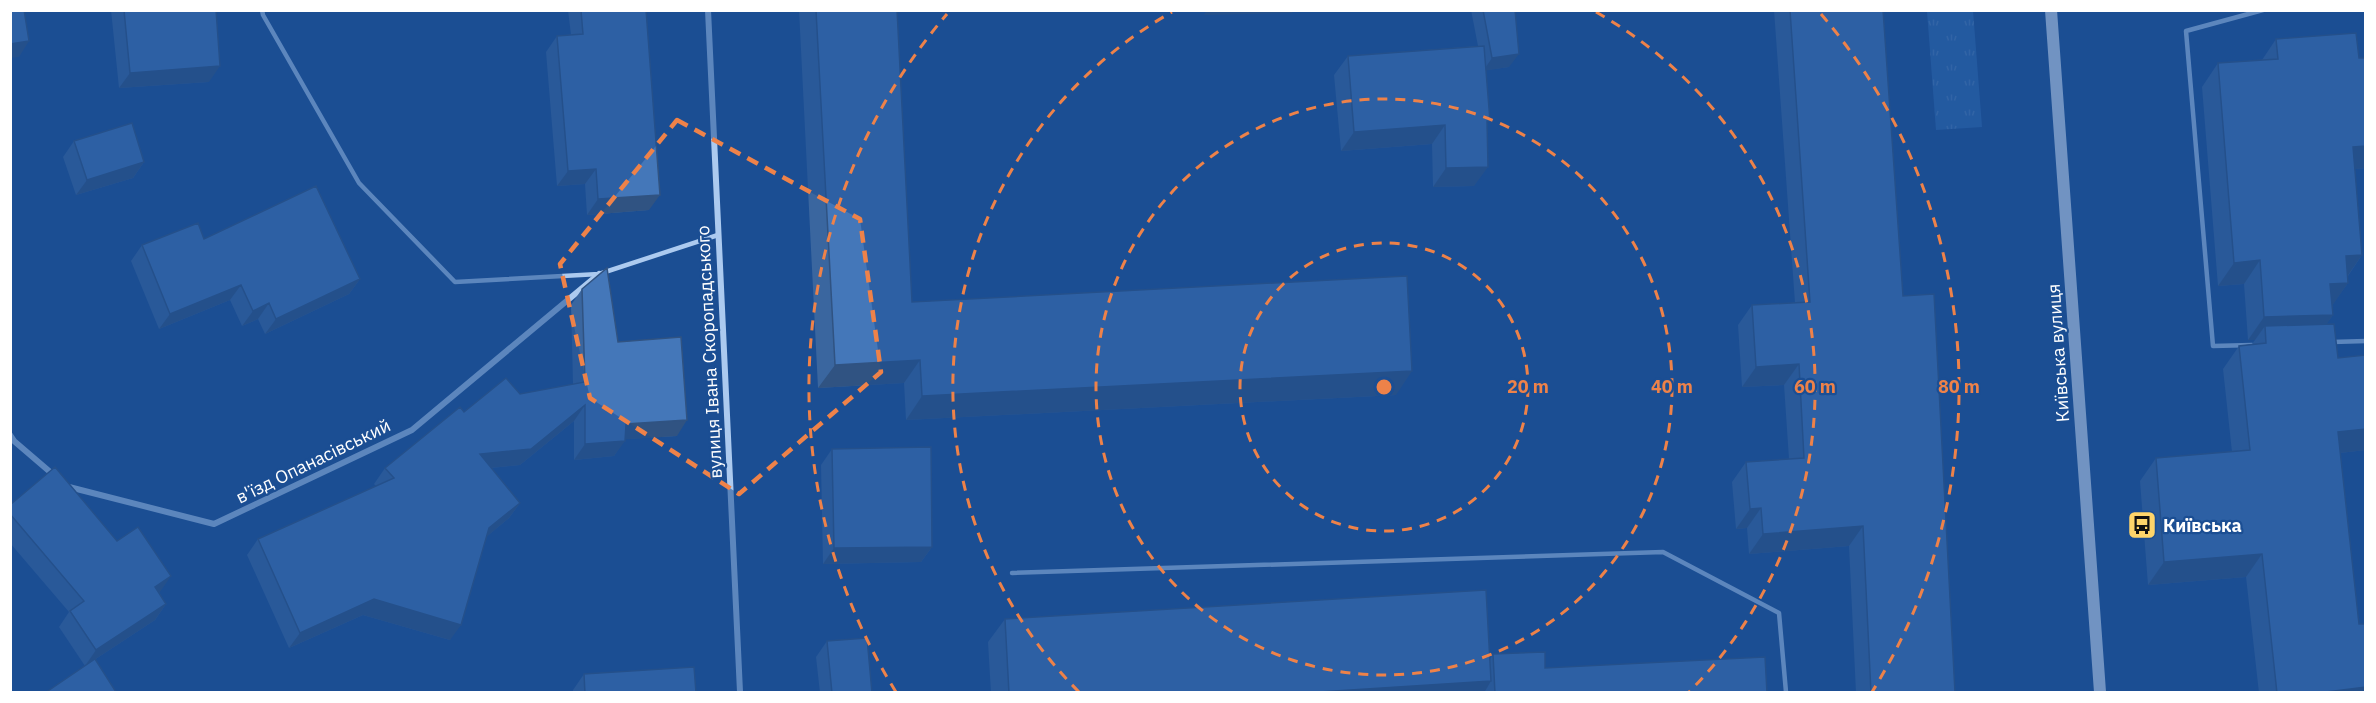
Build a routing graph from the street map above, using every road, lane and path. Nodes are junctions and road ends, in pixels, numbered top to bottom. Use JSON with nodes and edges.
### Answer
{"nodes":[{"id":1,"x":262,"y":10,"type":"edge"},
{"id":2,"x":708,"y":10,"type":"edge"},
{"id":3,"x":2051,"y":10,"type":"edge"},
{"id":4,"x":2263,"y":10,"type":"edge"},
{"id":5,"x":718,"y":235,"type":"junction"},
{"id":6,"x":598,"y":274,"type":"junction"},
{"id":7,"x":2366,"y":341,"type":"edge"},
{"id":8,"x":2330,"y":342,"type":"edge"},
{"id":9,"x":2260,"y":344,"type":"edge"},
{"id":10,"x":10,"y":435,"type":"edge"},
{"id":11,"x":1012,"y":573,"type":"dead end"},
{"id":12,"x":740,"y":693,"type":"edge"},
{"id":13,"x":1786,"y":693,"type":"edge"},
{"id":14,"x":2100,"y":693,"type":"edge"}],
"edges":[{"from":1,"to":6,"type":"lane"},
{"from":2,"to":5,"type":"street","name":"вулиця Івана Скоропадського"},
{"from":3,"to":14,"type":"main road","name":"Київська вулиця"},
{"from":4,"to":9,"type":"lane"},
{"from":5,"to":6,"type":"lane"},
{"from":5,"to":12,"type":"street","name":"вулиця Івана Скоропадського"},
{"from":6,"to":10,"type":"street","name":"в'їзд Опанасівський"},
{"from":7,"to":8,"type":"lane"},
{"from":11,"to":13,"type":"lane"}]}
